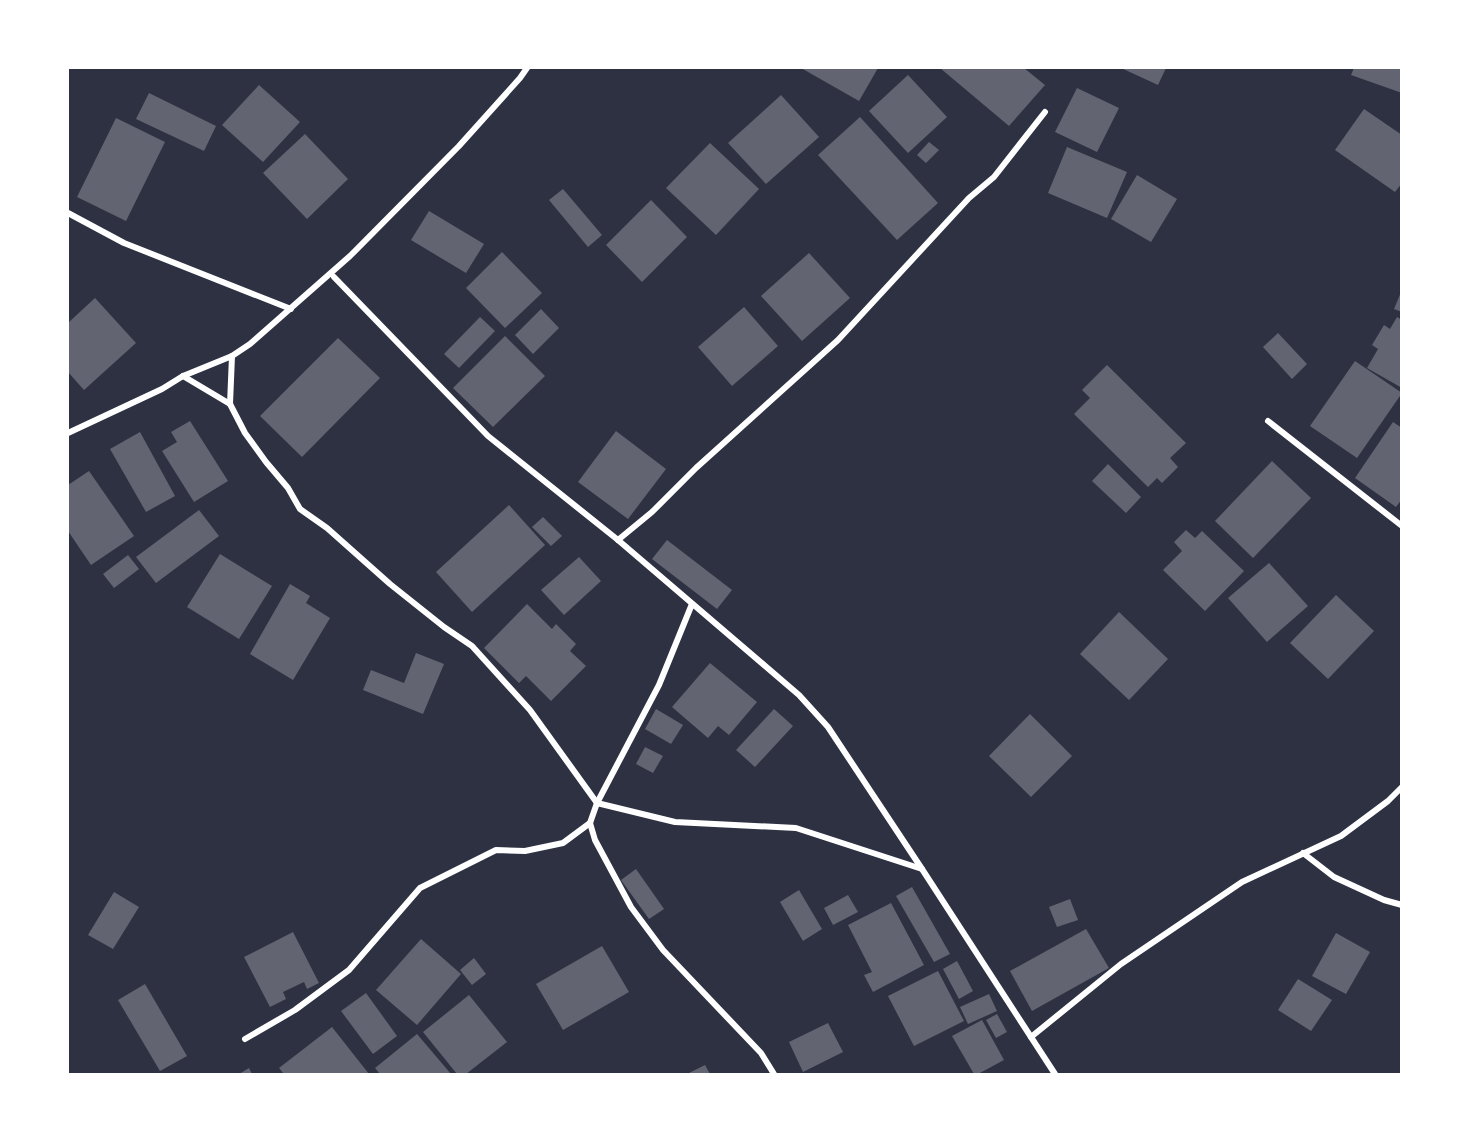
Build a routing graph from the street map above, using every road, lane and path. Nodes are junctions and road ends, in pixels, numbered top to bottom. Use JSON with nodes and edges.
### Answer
{"nodes":[{"id":1,"x":527,"y":68,"type":"edge"},
{"id":2,"x":1046,"y":112,"type":"dead end"},
{"id":3,"x":68,"y":213,"type":"edge"},
{"id":4,"x":350,"y":256,"type":"junction"},
{"id":5,"x":334,"y":277,"type":"junction"},
{"id":6,"x":307,"y":295,"type":"junction"},
{"id":7,"x":291,"y":309,"type":"junction"},
{"id":8,"x":232,"y":356,"type":"junction"},
{"id":9,"x":183,"y":376,"type":"junction"},
{"id":10,"x":230,"y":404,"type":"junction"},
{"id":11,"x":1268,"y":421,"type":"dead end"},
{"id":12,"x":68,"y":434,"type":"edge"},
{"id":13,"x":1401,"y":526,"type":"edge"},
{"id":14,"x":618,"y":540,"type":"junction"},
{"id":15,"x":692,"y":604,"type":"junction"},
{"id":16,"x":1401,"y":787,"type":"edge"},
{"id":17,"x":597,"y":803,"type":"junction"},
{"id":18,"x":590,"y":823,"type":"junction"},
{"id":19,"x":1303,"y":853,"type":"junction"},
{"id":20,"x":922,"y":869,"type":"junction"},
{"id":21,"x":1401,"y":905,"type":"edge"},
{"id":22,"x":1031,"y":1037,"type":"junction"},
{"id":23,"x":245,"y":1039,"type":"dead end"},
{"id":24,"x":774,"y":1074,"type":"edge"},
{"id":25,"x":1056,"y":1074,"type":"edge"}],
"edges":[{"from":1,"to":4,"type":"street"},
{"from":2,"to":14,"type":"street"},
{"from":3,"to":7,"type":"street"},
{"from":4,"to":5,"type":"street"},
{"from":4,"to":6,"type":"street"},
{"from":5,"to":6,"type":"street"},
{"from":5,"to":14,"type":"street"},
{"from":6,"to":7,"type":"street"},
{"from":7,"to":8,"type":"street"},
{"from":8,"to":9,"type":"street"},
{"from":8,"to":10,"type":"street"},
{"from":9,"to":10,"type":"street"},
{"from":9,"to":12,"type":"street"},
{"from":10,"to":17,"type":"street"},
{"from":11,"to":13,"type":"street"},
{"from":14,"to":15,"type":"street"},
{"from":15,"to":17,"type":"street"},
{"from":15,"to":20,"type":"street"},
{"from":16,"to":19,"type":"street"},
{"from":17,"to":18,"type":"street"},
{"from":17,"to":20,"type":"street"},
{"from":18,"to":23,"type":"street"},
{"from":18,"to":24,"type":"street"},
{"from":19,"to":21,"type":"street"},
{"from":19,"to":22,"type":"street"},
{"from":20,"to":22,"type":"street"},
{"from":22,"to":25,"type":"street"}]}
